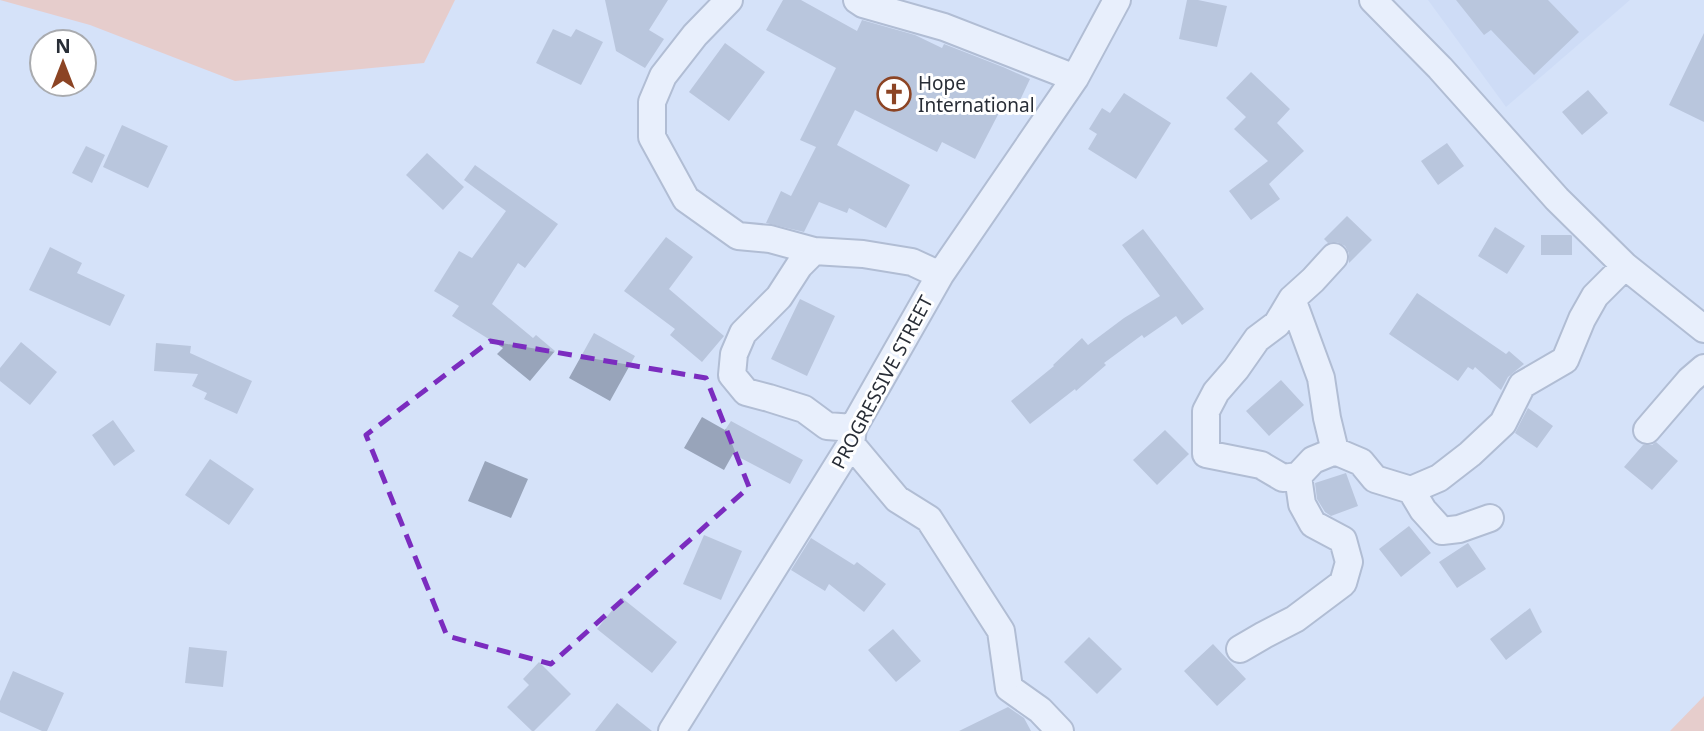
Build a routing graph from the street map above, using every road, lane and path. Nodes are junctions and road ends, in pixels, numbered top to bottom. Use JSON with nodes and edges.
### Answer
{"nodes":[{"id":1,"x":729,"y":0,"type":"edge"},
{"id":2,"x":857,"y":0,"type":"edge"},
{"id":3,"x":1117,"y":0,"type":"edge"},
{"id":4,"x":1373,"y":0,"type":"edge"},
{"id":5,"x":1074,"y":78,"type":"junction"},
{"id":6,"x":814,"y":251,"type":"junction"},
{"id":7,"x":1334,"y":257,"type":"dead end"},
{"id":8,"x":1625,"y":266,"type":"junction"},
{"id":9,"x":940,"y":275,"type":"junction"},
{"id":10,"x":1292,"y":299,"type":"junction"},
{"id":11,"x":1704,"y":329,"type":"edge"},
{"id":12,"x":1704,"y":368,"type":"edge"},
{"id":13,"x":1647,"y":430,"type":"dead end"},
{"id":14,"x":852,"y":436,"type":"junction"},
{"id":15,"x":1335,"y":451,"type":"junction"},
{"id":16,"x":1298,"y":476,"type":"junction"},
{"id":17,"x":1411,"y":490,"type":"junction"},
{"id":18,"x":1490,"y":518,"type":"dead end"},
{"id":19,"x":1241,"y":649,"type":"dead end"},
{"id":20,"x":672,"y":731,"type":"edge"},
{"id":21,"x":1060,"y":731,"type":"edge"}],
"edges":[{"from":1,"to":6,"type":"street"},
{"from":2,"to":5,"type":"street"},
{"from":3,"to":5,"type":"street","name":"PROGRESSIVE STREET"},
{"from":4,"to":8,"type":"street"},
{"from":5,"to":9,"type":"street","name":"PROGRESSIVE STREET"},
{"from":6,"to":9,"type":"street"},
{"from":6,"to":14,"type":"street"},
{"from":7,"to":10,"type":"street"},
{"from":8,"to":11,"type":"street"},
{"from":8,"to":17,"type":"street"},
{"from":9,"to":14,"type":"street","name":"PROGRESSIVE STREET"},
{"from":10,"to":15,"type":"street"},
{"from":10,"to":16,"type":"street"},
{"from":12,"to":13,"type":"street"},
{"from":14,"to":20,"type":"street","name":"PROGRESSIVE STREET"},
{"from":14,"to":21,"type":"street"},
{"from":15,"to":16,"type":"street"},
{"from":15,"to":17,"type":"street"},
{"from":16,"to":19,"type":"street"},
{"from":17,"to":18,"type":"street"}]}
